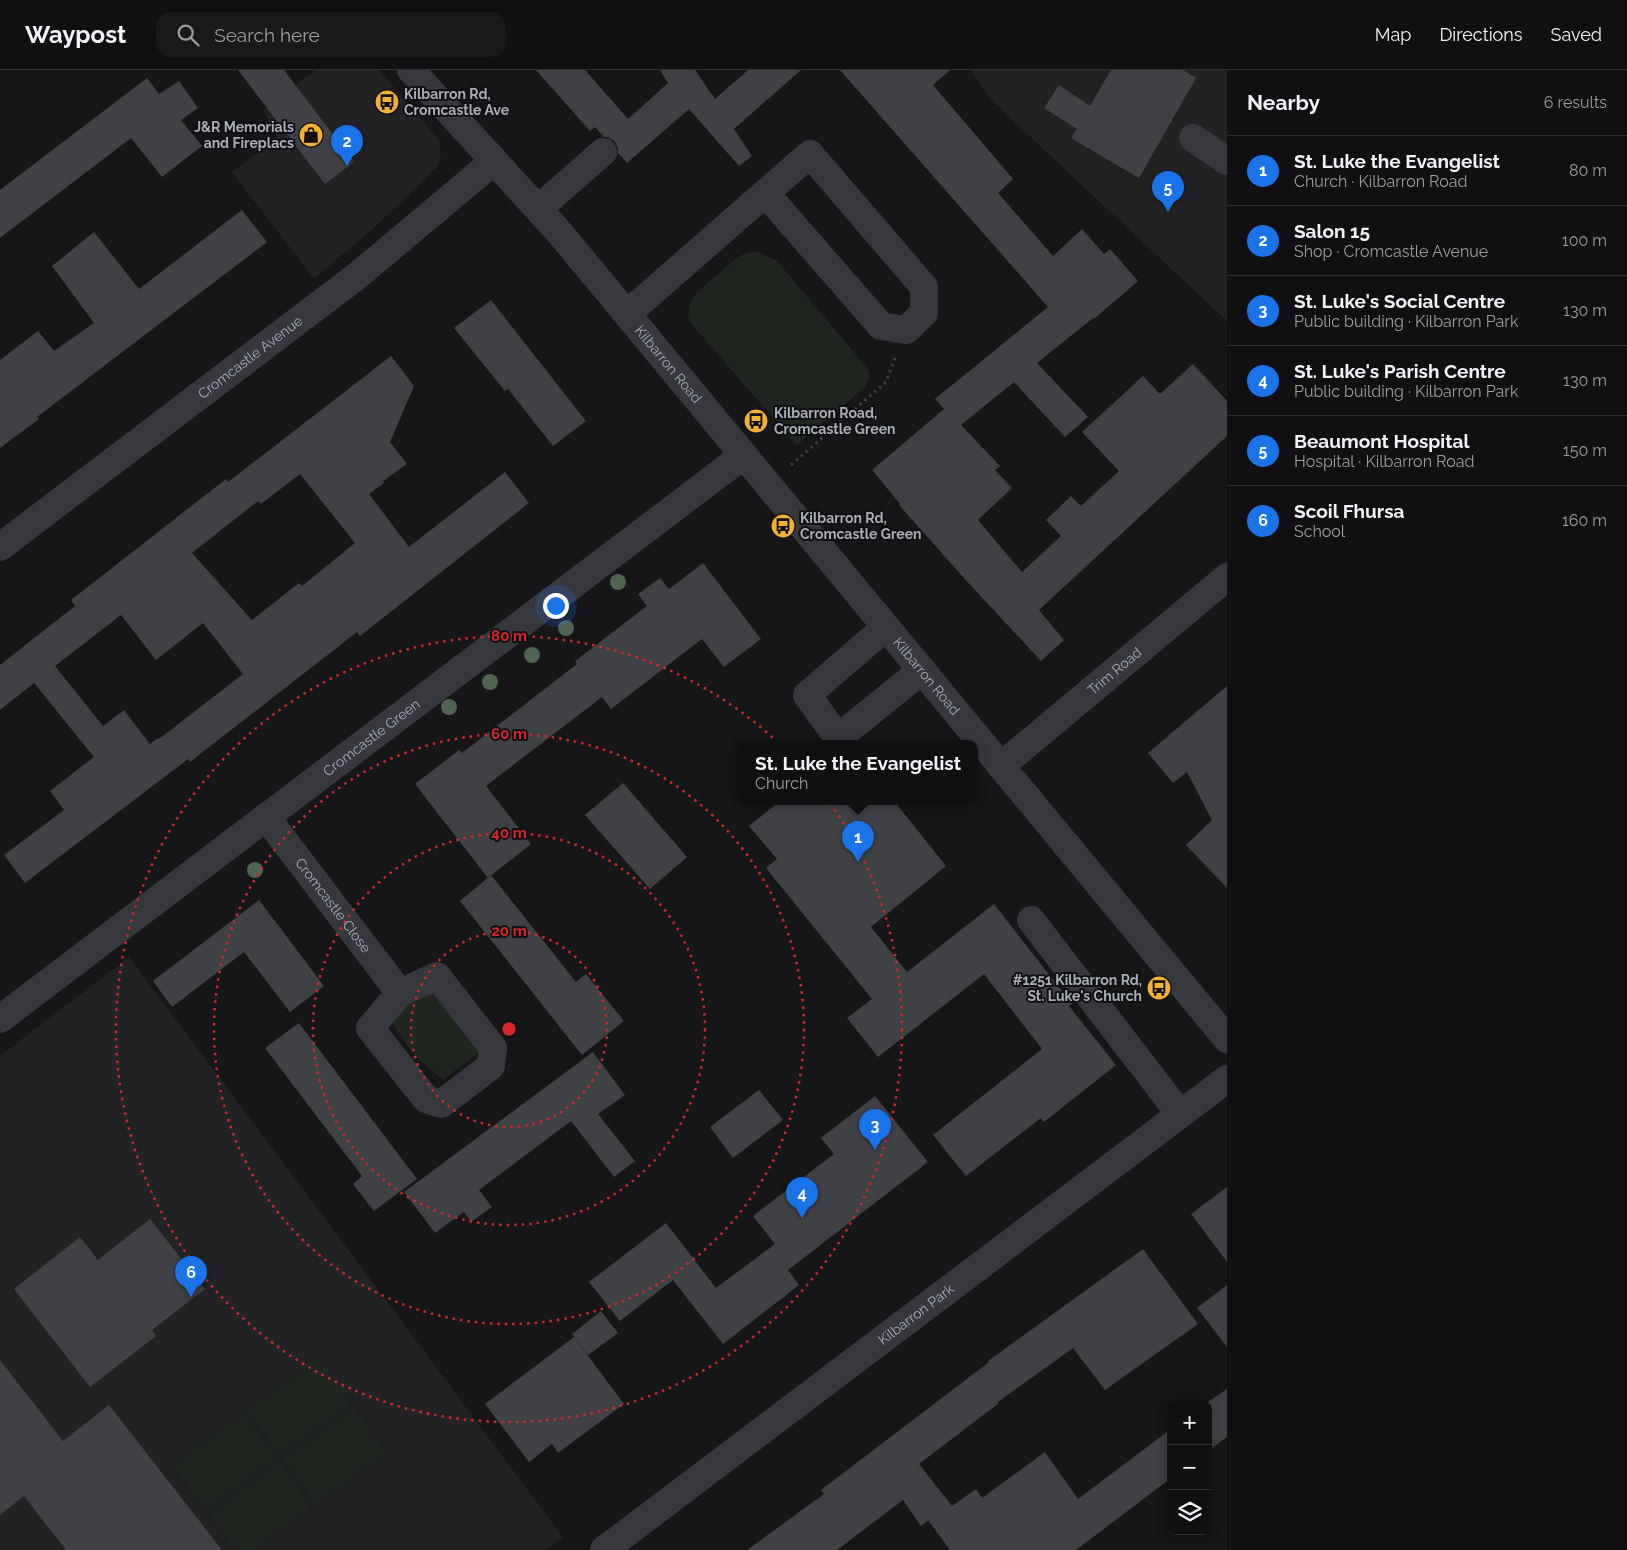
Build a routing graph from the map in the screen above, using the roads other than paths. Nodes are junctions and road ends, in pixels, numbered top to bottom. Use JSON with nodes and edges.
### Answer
{"nodes":[{"id":1,"x":411,"y":70,"type":"edge"},
{"id":2,"x":1193,"y":138,"type":"dead end"},
{"id":3,"x":603,"y":152,"type":"dead end"},
{"id":4,"x":1227,"y":161,"type":"edge"},
{"id":5,"x":494,"y":162,"type":"junction"},
{"id":6,"x":766,"y":194,"type":"junction"},
{"id":7,"x":538,"y":209,"type":"junction"},
{"id":8,"x":627,"y":314,"type":"junction"},
{"id":9,"x":744,"y":455,"type":"junction"},
{"id":10,"x":0,"y":547,"type":"edge"},
{"id":11,"x":1227,"y":576,"type":"edge"},
{"id":12,"x":886,"y":627,"type":"junction"},
{"id":13,"x":922,"y":670,"type":"junction"},
{"id":14,"x":1001,"y":766,"type":"junction"},
{"id":15,"x":266,"y":817,"type":"junction"},
{"id":16,"x":1031,"y":920,"type":"dead end"},
{"id":17,"x":400,"y":993,"type":"junction"},
{"id":18,"x":0,"y":1019,"type":"edge"},
{"id":19,"x":1227,"y":1039,"type":"edge"},
{"id":20,"x":1227,"y":1078,"type":"edge"},
{"id":21,"x":1180,"y":1114,"type":"junction"},
{"id":22,"x":604,"y":1550,"type":"edge"}],
"edges":[{"from":1,"to":5,"type":"street","name":"Kilbarron Road"},
{"from":2,"to":4,"type":"street"},
{"from":3,"to":7,"type":"street"},
{"from":5,"to":7,"type":"street","name":"Kilbarron Road"},
{"from":5,"to":10,"type":"street","name":"Cromcastle Avenue"},
{"from":6,"to":6,"type":"street","name":"Kilbarron Road"},
{"from":6,"to":8,"type":"street","name":"Kilbarron Road"},
{"from":7,"to":8,"type":"street","name":"Kilbarron Road"},
{"from":8,"to":9,"type":"street","name":"Kilbarron Road"},
{"from":9,"to":12,"type":"street","name":"Kilbarron Road"},
{"from":9,"to":15,"type":"street","name":"Cromcastle Green"},
{"from":11,"to":14,"type":"street","name":"Trim Road"},
{"from":12,"to":13,"type":"street","name":"Kilbarron Road"},
{"from":12,"to":13,"type":"street"},
{"from":13,"to":14,"type":"street","name":"Kilbarron Road"},
{"from":14,"to":19,"type":"street","name":"Kilbarron Road"},
{"from":15,"to":17,"type":"street","name":"Cromcastle Close"},
{"from":15,"to":18,"type":"street","name":"Cromcastle Green"},
{"from":16,"to":21,"type":"street"},
{"from":17,"to":17,"type":"street"},
{"from":20,"to":21,"type":"street","name":"Kilbarron Park"},
{"from":21,"to":22,"type":"street","name":"Kilbarron Park"}]}
